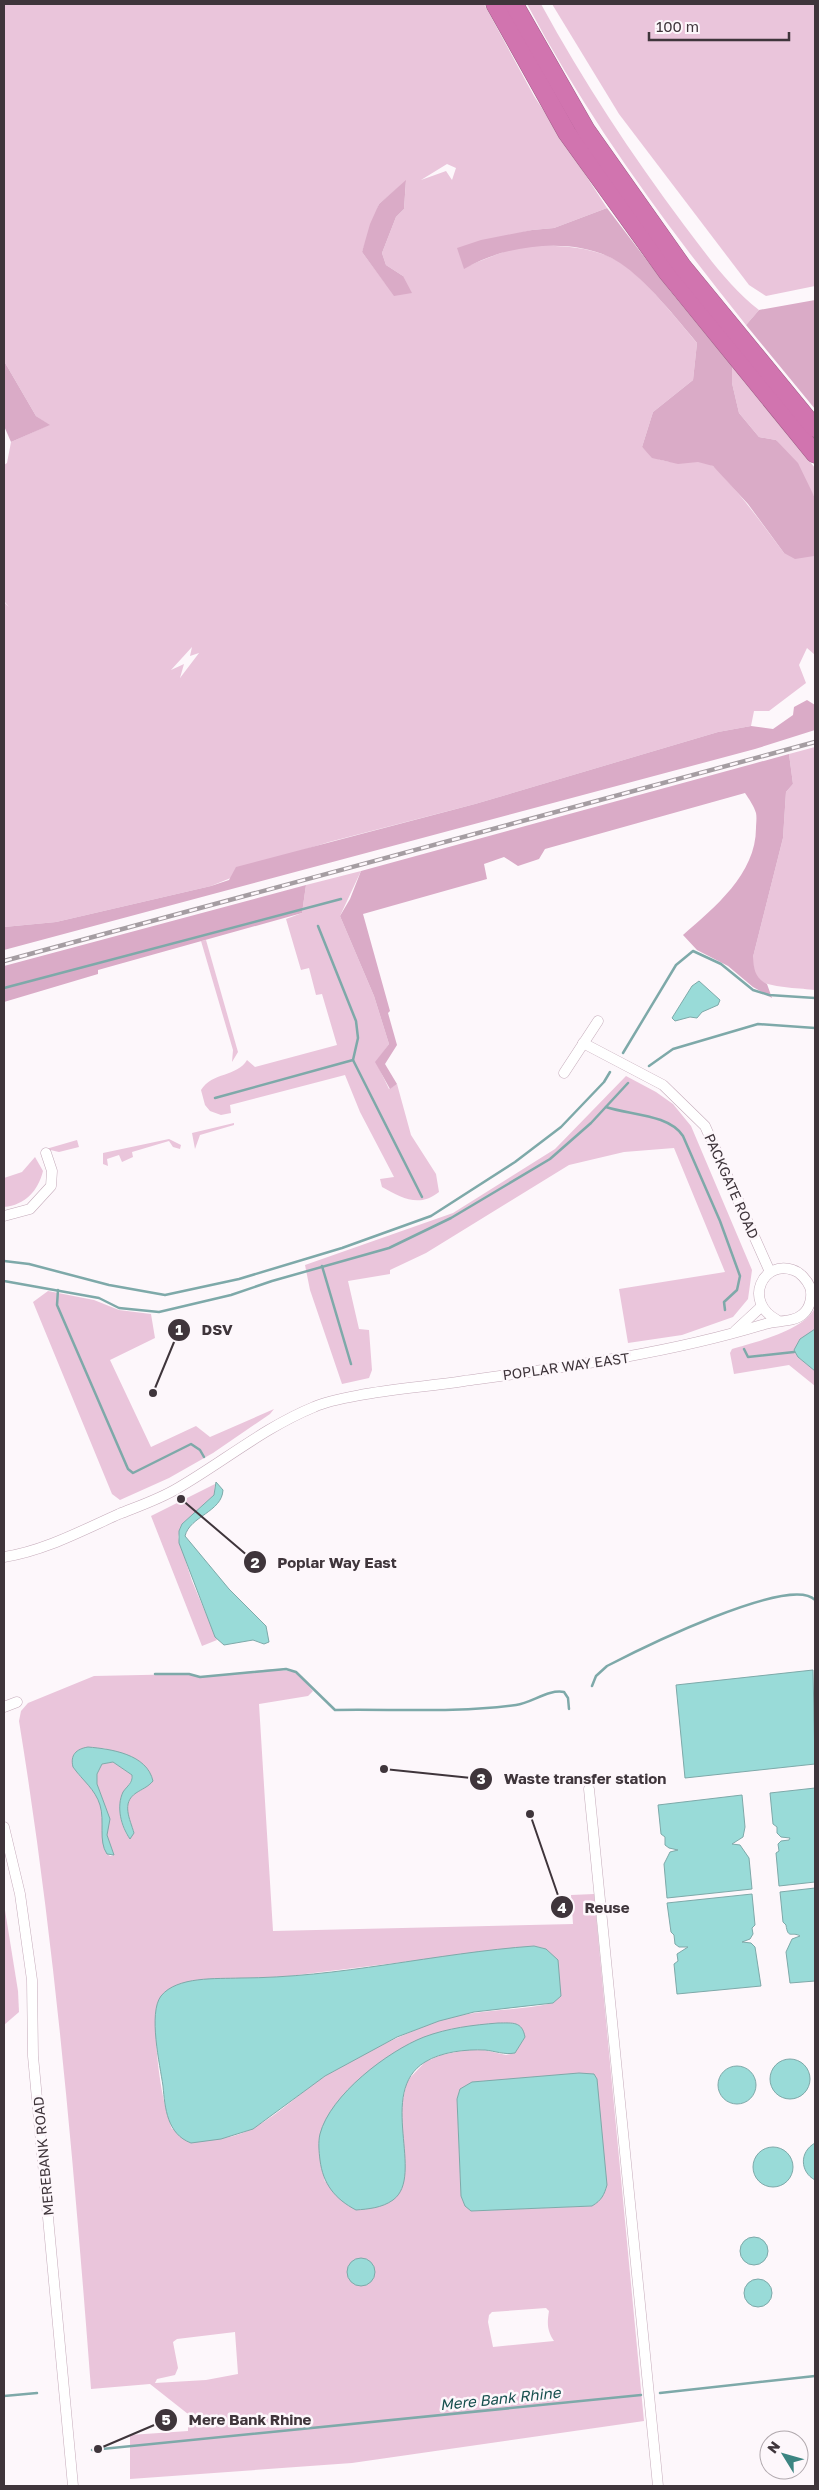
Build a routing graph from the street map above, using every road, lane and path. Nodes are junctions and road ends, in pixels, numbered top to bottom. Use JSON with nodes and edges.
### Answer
{"nodes":[{"id":1,"x":495,"y":4,"type":"edge"},
{"id":2,"x":514,"y":4,"type":"edge"},
{"id":3,"x":815,"y":428,"type":"edge"},
{"id":4,"x":815,"y":454,"type":"edge"},
{"id":5,"x":598,"y":1021,"type":"dead end"},
{"id":6,"x":583,"y":1043,"type":"junction"},
{"id":7,"x":564,"y":1073,"type":"dead end"},
{"id":8,"x":46,"y":1152,"type":"dead end"},
{"id":9,"x":4,"y":1216,"type":"edge"},
{"id":10,"x":770,"y":1272,"type":"junction"},
{"id":11,"x":761,"y":1307,"type":"junction"},
{"id":12,"x":777,"y":1320,"type":"junction"},
{"id":13,"x":732,"y":1334,"type":"junction"},
{"id":14,"x":17,"y":1555,"type":"junction"},
{"id":15,"x":4,"y":1557,"type":"edge"},
{"id":16,"x":4,"y":1563,"type":"edge"},
{"id":17,"x":17,"y":1702,"type":"dead end"},
{"id":18,"x":4,"y":1707,"type":"edge"},
{"id":19,"x":589,"y":1789,"type":"dead end"},
{"id":20,"x":4,"y":1827,"type":"edge"},
{"id":21,"x":73,"y":2486,"type":"edge"},
{"id":22,"x":658,"y":2486,"type":"edge"}],
"edges":[{"from":1,"to":4,"type":"highway"},
{"from":2,"to":3,"type":"highway"},
{"from":5,"to":6,"type":"street"},
{"from":6,"to":7,"type":"street"},
{"from":6,"to":10,"type":"street","name":"PACKGATE ROAD"},
{"from":8,"to":9,"type":"street"},
{"from":10,"to":11,"type":"street"},
{"from":10,"to":12,"type":"street","name":"POPLAR WAY EAST"},
{"from":11,"to":12,"type":"street"},
{"from":11,"to":13,"type":"street"},
{"from":12,"to":13,"type":"street","name":"POPLAR WAY EAST"},
{"from":13,"to":14,"type":"street","name":"POPLAR WAY EAST"},
{"from":14,"to":15,"type":"street","name":"POPLAR WAY EAST"},
{"from":14,"to":16,"type":"street","name":"POPLAR WAY EAST"},
{"from":17,"to":18,"type":"street"},
{"from":19,"to":22,"type":"street"},
{"from":20,"to":21,"type":"street","name":"MEREBANK ROAD"}]}
